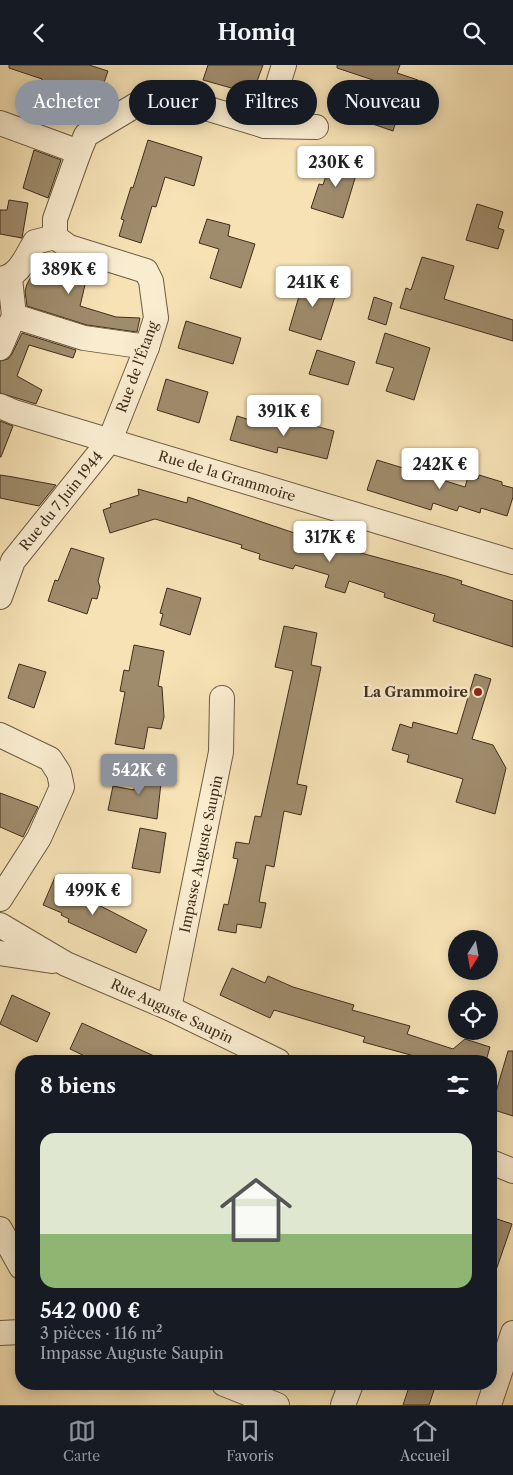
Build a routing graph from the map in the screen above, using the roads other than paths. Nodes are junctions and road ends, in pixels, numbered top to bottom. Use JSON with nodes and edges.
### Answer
{"nodes":[{"id":1,"x":284,"y":65,"type":"edge"},
{"id":2,"x":0,"y":123,"type":"edge"},
{"id":3,"x":265,"y":127,"type":"junction"},
{"id":4,"x":316,"y":127,"type":"dead end"},
{"id":5,"x":79,"y":152,"type":"junction"},
{"id":6,"x":56,"y":237,"type":"junction"},
{"id":7,"x":5,"y":278,"type":"edge"},
{"id":8,"x":14,"y":316,"type":"junction"},
{"id":9,"x":147,"y":347,"type":"junction"},
{"id":10,"x":0,"y":348,"type":"edge"},
{"id":11,"x":0,"y":405,"type":"edge"},
{"id":12,"x":110,"y":440,"type":"junction"},
{"id":13,"x":7,"y":558,"type":"edge"},
{"id":14,"x":513,"y":562,"type":"edge"},
{"id":15,"x":0,"y":597,"type":"edge"},
{"id":16,"x":222,"y":698,"type":"dead end"},
{"id":17,"x":0,"y":735,"type":"edge"},
{"id":18,"x":0,"y":899,"type":"edge"},
{"id":19,"x":0,"y":925,"type":"edge"},
{"id":20,"x":0,"y":953,"type":"edge"},
{"id":21,"x":66,"y":964,"type":"junction"},
{"id":22,"x":169,"y":1008,"type":"junction"},
{"id":23,"x":266,"y":1055,"type":"edge"},
{"id":24,"x":497,"y":1165,"type":"edge"},
{"id":25,"x":513,"y":1171,"type":"edge"},
{"id":26,"x":0,"y":1229,"type":"edge"},
{"id":27,"x":15,"y":1256,"type":"edge"},
{"id":28,"x":15,"y":1332,"type":"edge"},
{"id":29,"x":0,"y":1333,"type":"edge"},
{"id":30,"x":513,"y":1333,"type":"edge"},
{"id":31,"x":497,"y":1381,"type":"edge"},
{"id":32,"x":239,"y":1390,"type":"edge"},
{"id":33,"x":349,"y":1390,"type":"edge"},
{"id":34,"x":494,"y":1390,"type":"edge"},
{"id":35,"x":277,"y":1405,"type":"edge"},
{"id":36,"x":343,"y":1405,"type":"edge"},
{"id":37,"x":489,"y":1405,"type":"edge"}],
"edges":[{"from":1,"to":3,"type":"street"},
{"from":2,"to":5,"type":"street"},
{"from":3,"to":4,"type":"street"},
{"from":3,"to":5,"type":"street"},
{"from":5,"to":6,"type":"street"},
{"from":6,"to":7,"type":"street"},
{"from":6,"to":9,"type":"street","name":"Rue de l'Étang"},
{"from":7,"to":8,"type":"street"},
{"from":8,"to":9,"type":"street"},
{"from":8,"to":10,"type":"street"},
{"from":9,"to":12,"type":"street","name":"Rue de l'Étang"},
{"from":11,"to":12,"type":"street","name":"Rue de la Grammoire"},
{"from":12,"to":13,"type":"street","name":"Rue du 7 Juin 1944"},
{"from":12,"to":14,"type":"street","name":"Rue de la Grammoire"},
{"from":13,"to":15,"type":"street","name":"Rue du 7 Juin 1944"},
{"from":16,"to":22,"type":"street","name":"Impasse Auguste Saupin"},
{"from":17,"to":18,"type":"street"},
{"from":19,"to":21,"type":"street","name":"Rue Auguste Saupin"},
{"from":20,"to":21,"type":"street","name":"Rue Auguste Saupin"},
{"from":21,"to":22,"type":"street","name":"Rue Auguste Saupin"},
{"from":22,"to":23,"type":"street","name":"Rue Auguste Saupin"},
{"from":24,"to":25,"type":"street"},
{"from":26,"to":27,"type":"street"},
{"from":28,"to":29,"type":"street"},
{"from":30,"to":31,"type":"street"},
{"from":32,"to":35,"type":"street"},
{"from":33,"to":36,"type":"street"},
{"from":34,"to":37,"type":"street"}]}
